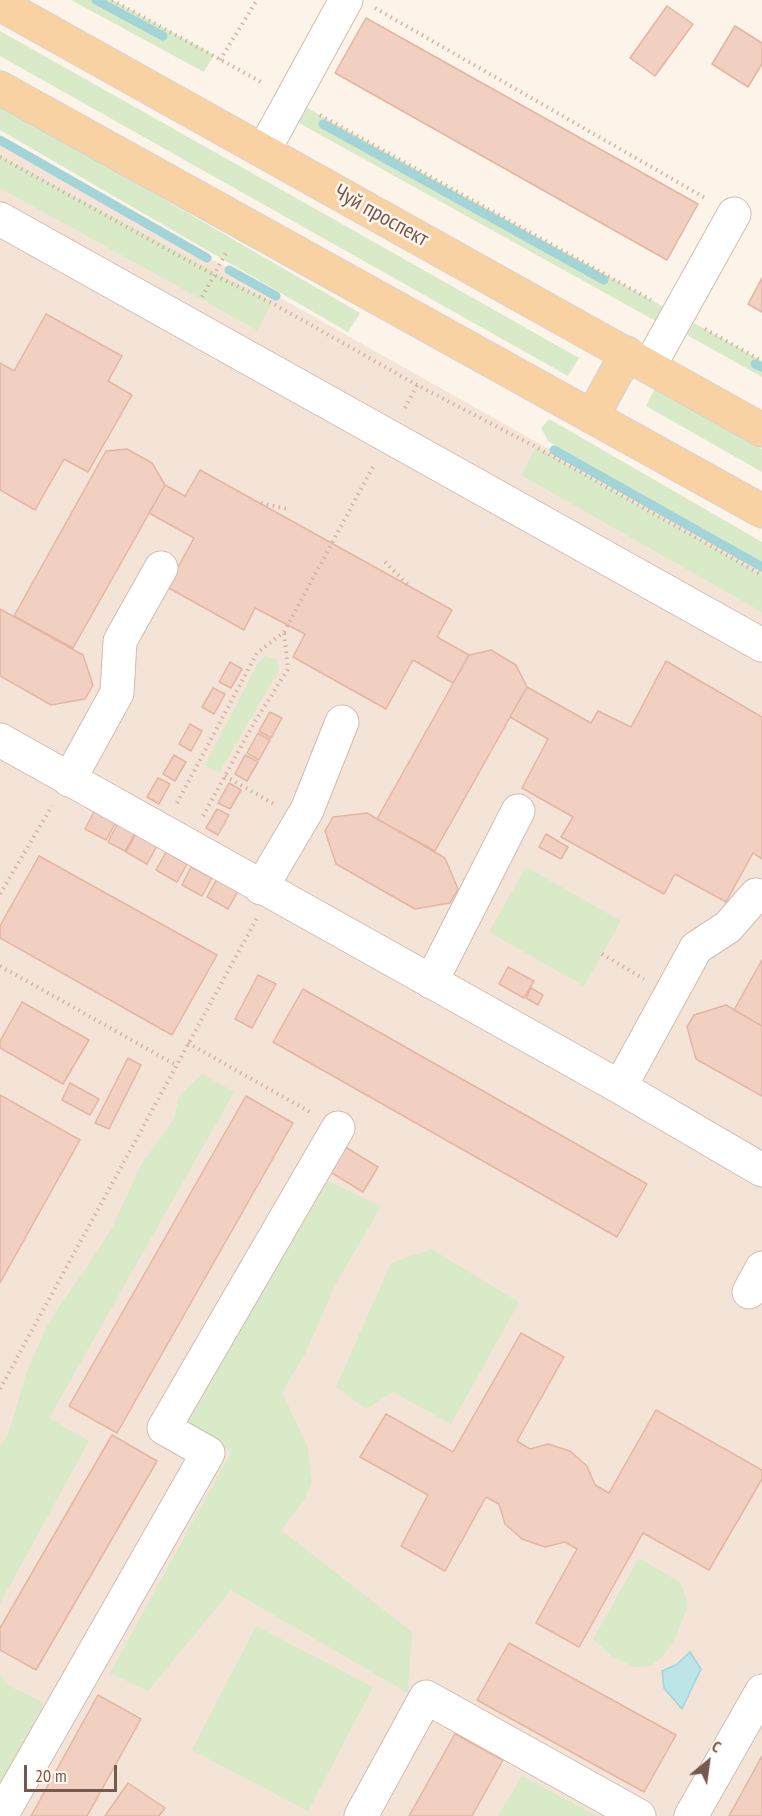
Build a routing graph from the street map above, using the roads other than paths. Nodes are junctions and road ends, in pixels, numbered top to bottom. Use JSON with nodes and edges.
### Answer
{"nodes":[{"id":1,"x":359,"y":3,"type":"edge"},
{"id":2,"x":0,"y":4,"type":"edge"},
{"id":3,"x":0,"y":88,"type":"edge"},
{"id":4,"x":264,"y":150,"type":"junction"},
{"id":5,"x":734,"y":214,"type":"road end"},
{"id":6,"x":0,"y":219,"type":"edge"},
{"id":7,"x":638,"y":359,"type":"junction"},
{"id":8,"x":592,"y":417,"type":"junction"},
{"id":9,"x":762,"y":430,"type":"edge"},
{"id":10,"x":762,"y":512,"type":"edge"},
{"id":11,"x":161,"y":568,"type":"dead end"},
{"id":12,"x":762,"y":645,"type":"edge"},
{"id":13,"x":342,"y":722,"type":"dead end"},
{"id":14,"x":0,"y":740,"type":"edge"},
{"id":15,"x":69,"y":780,"type":"junction"},
{"id":16,"x":518,"y":811,"type":"dead end"},
{"id":17,"x":266,"y":890,"type":"junction"},
{"id":18,"x":756,"y":896,"type":"dead end"},
{"id":19,"x":431,"y":982,"type":"junction"},
{"id":20,"x":620,"y":1087,"type":"junction"},
{"id":21,"x":338,"y":1128,"type":"road end"},
{"id":22,"x":762,"y":1170,"type":"edge"},
{"id":23,"x":762,"y":1690,"type":"edge"},
{"id":24,"x":1,"y":1816,"type":"edge"},
{"id":25,"x":361,"y":1816,"type":"edge"},
{"id":26,"x":639,"y":1816,"type":"edge"},
{"id":27,"x":691,"y":1816,"type":"edge"}],
"edges":[{"from":1,"to":4,"type":"lane"},
{"from":2,"to":4,"type":"main road","name":"Чуй проспект"},
{"from":3,"to":8,"type":"main road"},
{"from":4,"to":7,"type":"main road","name":"Чуй проспект"},
{"from":5,"to":7,"type":"lane"},
{"from":6,"to":12,"type":"lane"},
{"from":7,"to":8,"type":"main road"},
{"from":7,"to":9,"type":"main road","name":"Чуй проспект"},
{"from":8,"to":10,"type":"main road"},
{"from":11,"to":15,"type":"lane"},
{"from":13,"to":17,"type":"lane"},
{"from":14,"to":15,"type":"lane"},
{"from":15,"to":17,"type":"lane"},
{"from":16,"to":19,"type":"lane"},
{"from":17,"to":19,"type":"lane"},
{"from":18,"to":20,"type":"lane"},
{"from":19,"to":20,"type":"lane"},
{"from":20,"to":22,"type":"lane"},
{"from":21,"to":24,"type":"lane"},
{"from":23,"to":27,"type":"lane"},
{"from":25,"to":26,"type":"lane"}]}
